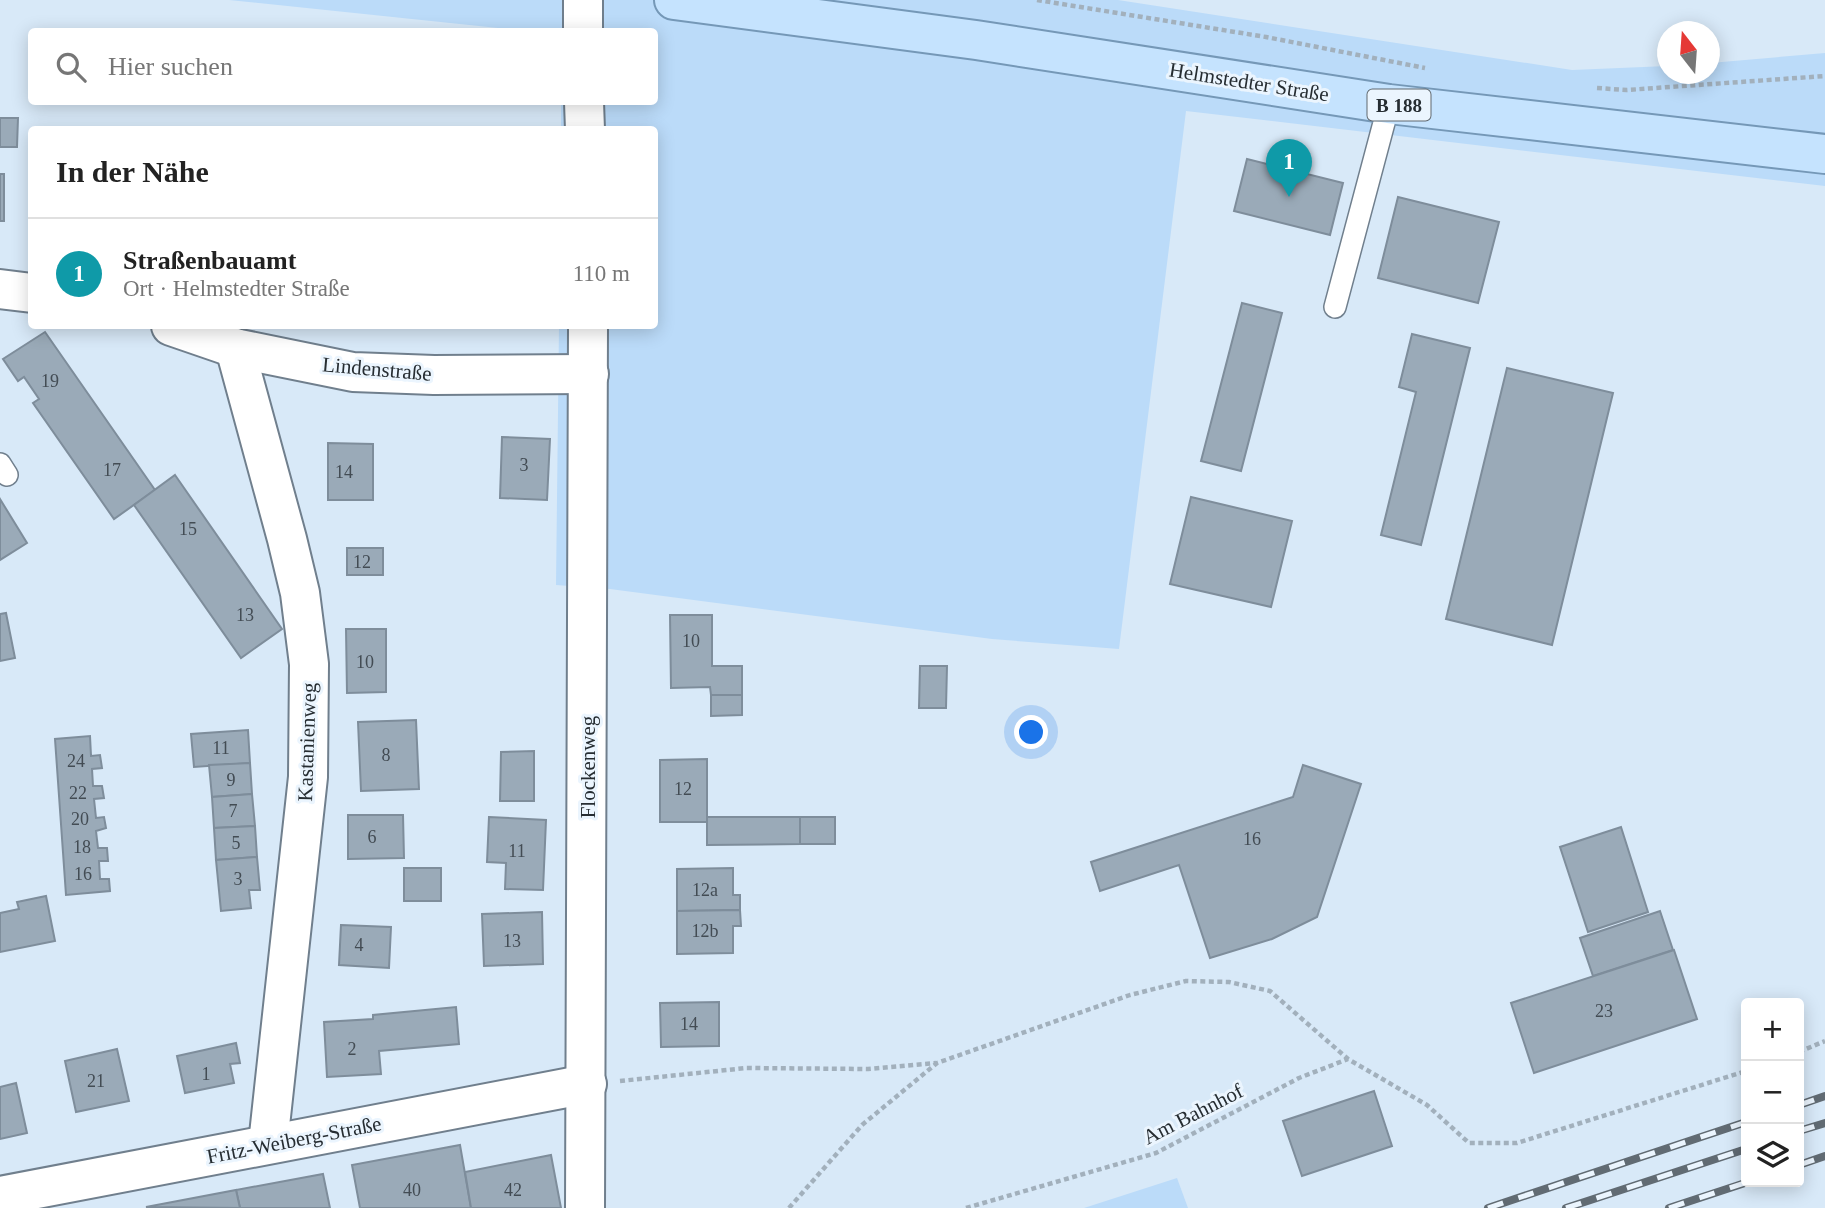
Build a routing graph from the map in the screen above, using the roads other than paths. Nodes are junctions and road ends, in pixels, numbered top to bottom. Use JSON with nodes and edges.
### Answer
{"nodes":[{"id":1,"x":583,"y":0,"type":"edge"},
{"id":2,"x":674,"y":0,"type":"edge"},
{"id":3,"x":764,"y":7,"type":"edge"},
{"id":4,"x":583,"y":28,"type":"edge"},
{"id":5,"x":1389,"y":104,"type":"junction"},
{"id":6,"x":584,"y":105,"type":"edge"},
{"id":7,"x":585,"y":126,"type":"edge"},
{"id":8,"x":1825,"y":154,"type":"edge"},
{"id":9,"x":0,"y":289,"type":"edge"},
{"id":10,"x":28,"y":292,"type":"edge"},
{"id":11,"x":1335,"y":307,"type":"dead end"},
{"id":12,"x":180,"y":329,"type":"edge"},
{"id":13,"x":588,"y":329,"type":"edge"},
{"id":14,"x":235,"y":348,"type":"junction"},
{"id":15,"x":589,"y":374,"type":"junction"},
{"id":16,"x":587,"y":1084,"type":"junction"},
{"id":17,"x":268,"y":1144,"type":"junction"},
{"id":18,"x":0,"y":1196,"type":"edge"},
{"id":19,"x":585,"y":1208,"type":"edge"}],
"edges":[{"from":1,"to":4,"type":"street"},
{"from":2,"to":3,"type":"main road","name":"Helmstedter Straße","number":"B 188"},
{"from":3,"to":5,"type":"main road","name":"Helmstedter Straße","number":"B 188"},
{"from":5,"to":8,"type":"main road","name":"Helmstedter Straße","number":"B 188"},
{"from":5,"to":11,"type":"lane"},
{"from":6,"to":7,"type":"street"},
{"from":9,"to":10,"type":"street"},
{"from":12,"to":14,"type":"street","name":"Lindenstraße"},
{"from":13,"to":15,"type":"street","name":"Flockenweg"},
{"from":14,"to":15,"type":"street","name":"Lindenstraße"},
{"from":14,"to":17,"type":"street","name":"Kastanienweg"},
{"from":15,"to":16,"type":"street","name":"Flockenweg"},
{"from":16,"to":17,"type":"street","name":"Fritz-Weiberg-Straße"},
{"from":16,"to":19,"type":"street","name":"Flockenweg"},
{"from":17,"to":18,"type":"street","name":"Fritz-Weiberg-Straße"}]}
